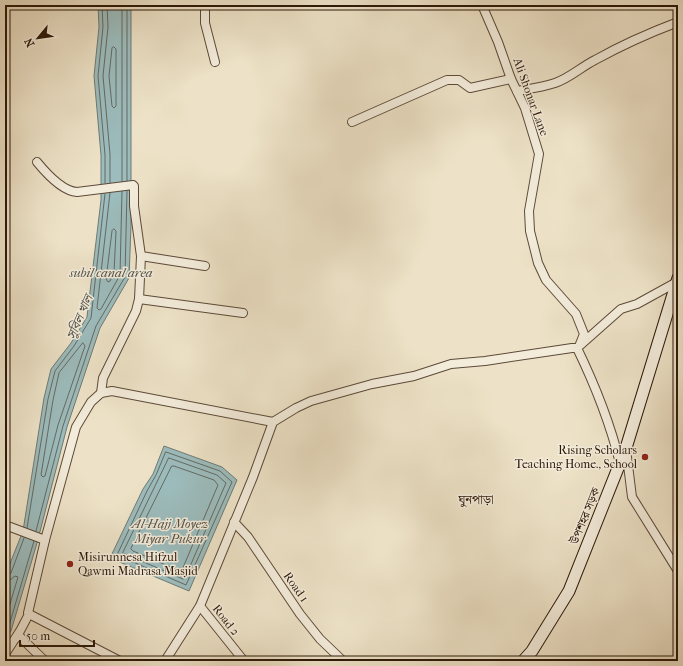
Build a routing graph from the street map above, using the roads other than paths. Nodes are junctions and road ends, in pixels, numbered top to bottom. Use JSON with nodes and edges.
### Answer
{"nodes":[{"id":1,"x":205,"y":5,"type":"edge"},
{"id":2,"x":482,"y":5,"type":"edge"},
{"id":3,"x":678,"y":22,"type":"edge"},
{"id":4,"x":215,"y":62,"type":"dead end"},
{"id":5,"x":511,"y":79,"type":"junction"},
{"id":6,"x":517,"y":91,"type":"junction"},
{"id":7,"x":352,"y":122,"type":"dead end"},
{"id":8,"x":37,"y":162,"type":"dead end"},
{"id":9,"x":141,"y":256,"type":"junction"},
{"id":10,"x":205,"y":266,"type":"dead end"},
{"id":11,"x":677,"y":280,"type":"edge"},
{"id":12,"x":139,"y":299,"type":"junction"},
{"id":13,"x":243,"y":313,"type":"dead end"},
{"id":14,"x":577,"y":348,"type":"junction"},
{"id":15,"x":101,"y":393,"type":"junction"},
{"id":16,"x":273,"y":422,"type":"junction"},
{"id":17,"x":626,"y":448,"type":"junction"},
{"id":18,"x":620,"y":463,"type":"junction"},
{"id":19,"x":234,"y":522,"type":"junction"},
{"id":20,"x":5,"y":525,"type":"edge"},
{"id":21,"x":45,"y":540,"type":"junction"},
{"id":22,"x":678,"y":571,"type":"edge"},
{"id":23,"x":200,"y":606,"type":"junction"},
{"id":24,"x":29,"y":614,"type":"junction"},
{"id":25,"x":18,"y":635,"type":"junction"},
{"id":26,"x":5,"y":654,"type":"edge"},
{"id":27,"x":240,"y":660,"type":"edge"},
{"id":28,"x":45,"y":661,"type":"edge"},
{"id":29,"x":120,"y":661,"type":"edge"},
{"id":30,"x":165,"y":661,"type":"edge"},
{"id":31,"x":343,"y":661,"type":"edge"},
{"id":32,"x":523,"y":661,"type":"edge"}],
"edges":[{"from":1,"to":4,"type":"street"},
{"from":2,"to":5,"type":"street","name":"Ali Shonar Lane"},
{"from":3,"to":6,"type":"street"},
{"from":5,"to":6,"type":"street","name":"Ali Shonar Lane"},
{"from":5,"to":7,"type":"street"},
{"from":6,"to":14,"type":"street","name":"Ali Shonar Lane"},
{"from":8,"to":9,"type":"street"},
{"from":9,"to":10,"type":"street"},
{"from":9,"to":12,"type":"street"},
{"from":11,"to":14,"type":"street"},
{"from":11,"to":17,"type":"main road","name":"উপশহর সড়ক"},
{"from":12,"to":13,"type":"street"},
{"from":12,"to":15,"type":"street"},
{"from":14,"to":16,"type":"street"},
{"from":14,"to":18,"type":"street"},
{"from":15,"to":16,"type":"street"},
{"from":15,"to":21,"type":"street"},
{"from":16,"to":19,"type":"street"},
{"from":17,"to":18,"type":"main road","name":"উপশহর সড়ক"},
{"from":17,"to":22,"type":"street"},
{"from":18,"to":32,"type":"main road","name":"উপশহর সড়ক"},
{"from":19,"to":23,"type":"street"},
{"from":19,"to":31,"type":"street","name":"Road 1"},
{"from":20,"to":21,"type":"street"},
{"from":21,"to":24,"type":"street"},
{"from":23,"to":27,"type":"street","name":"Road 2"},
{"from":23,"to":30,"type":"street","name":"Road 2"},
{"from":24,"to":25,"type":"street"},
{"from":24,"to":29,"type":"street"},
{"from":25,"to":26,"type":"street"},
{"from":25,"to":28,"type":"street"}]}
